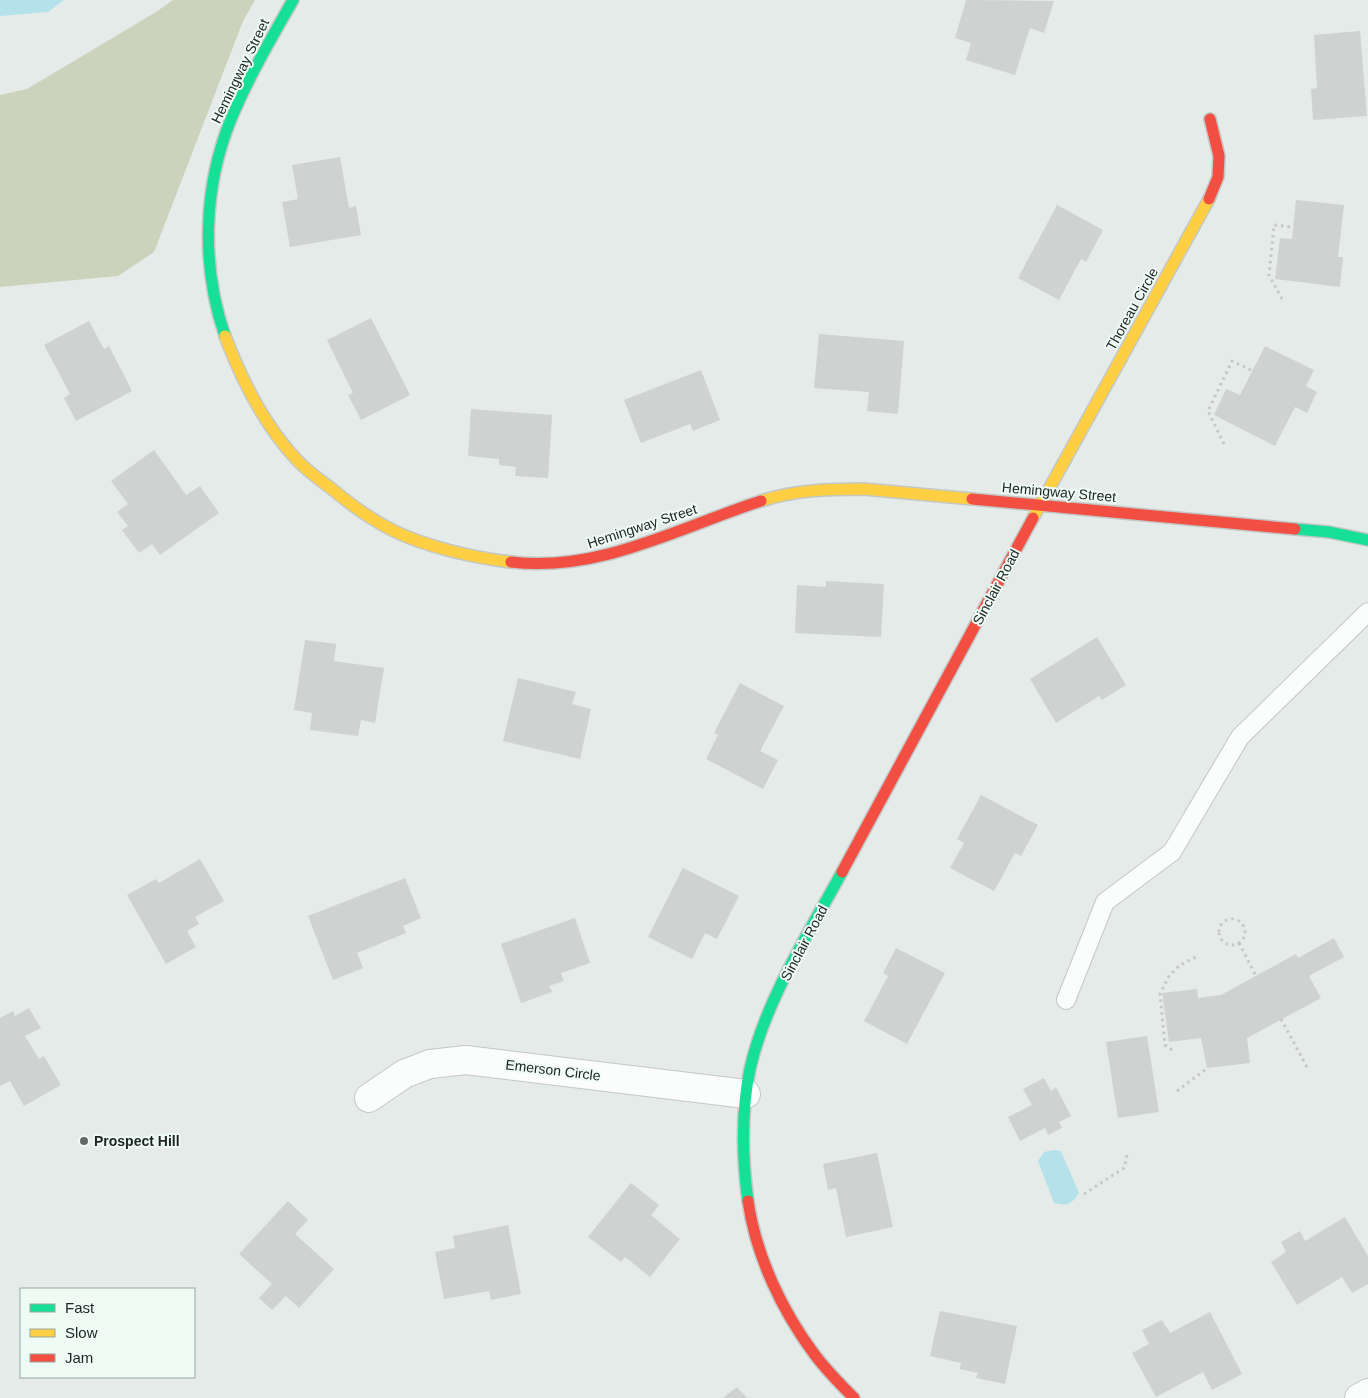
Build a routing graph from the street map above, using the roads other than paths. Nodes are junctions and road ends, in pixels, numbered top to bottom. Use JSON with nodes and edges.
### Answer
{"nodes":[{"id":1,"x":293,"y":0,"type":"edge"},
{"id":2,"x":1210,"y":119,"type":"dead end"},
{"id":3,"x":1040,"y":505,"type":"junction"},
{"id":4,"x":1368,"y":540,"type":"edge"},
{"id":5,"x":1368,"y":612,"type":"edge"},
{"id":6,"x":1066,"y":1000,"type":"dead end"},
{"id":7,"x":746,"y":1094,"type":"junction"},
{"id":8,"x":369,"y":1098,"type":"dead end"},
{"id":9,"x":1368,"y":1393,"type":"edge"},
{"id":10,"x":854,"y":1398,"type":"edge"},
{"id":11,"x":1358,"y":1398,"type":"edge"}],
"edges":[{"from":1,"to":3,"type":"street","name":"Hemingway Street"},
{"from":2,"to":3,"type":"street","name":"Thoreau Circle"},
{"from":3,"to":4,"type":"street","name":"Hemingway Street"},
{"from":3,"to":7,"type":"street","name":"Sinclair Road"},
{"from":5,"to":6,"type":"lane"},
{"from":7,"to":8,"type":"street","name":"Emerson Circle"},
{"from":7,"to":10,"type":"street","name":"Sinclair Road"},
{"from":9,"to":11,"type":"street"}]}
